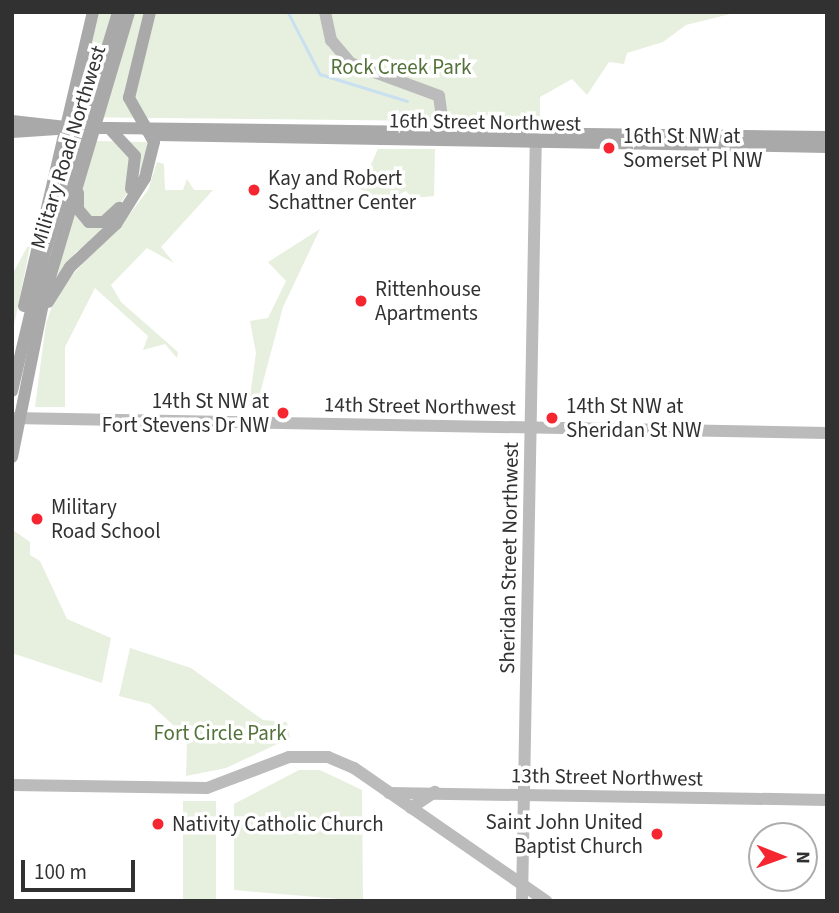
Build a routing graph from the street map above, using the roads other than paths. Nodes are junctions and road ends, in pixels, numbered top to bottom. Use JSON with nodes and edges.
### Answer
{"nodes":[{"id":1,"x":93,"y":12,"type":"edge"},
{"id":2,"x":103,"y":12,"type":"edge"},
{"id":3,"x":118,"y":12,"type":"edge"},
{"id":4,"x":129,"y":12,"type":"edge"},
{"id":5,"x":150,"y":12,"type":"edge"},
{"id":6,"x":325,"y":12,"type":"edge"},
{"id":7,"x":80,"y":76,"type":"junction"},
{"id":8,"x":12,"y":121,"type":"edge"},
{"id":9,"x":71,"y":127,"type":"junction"},
{"id":10,"x":109,"y":128,"type":"junction"},
{"id":11,"x":145,"y":129,"type":"junction"},
{"id":12,"x":12,"y":132,"type":"edge"},
{"id":13,"x":445,"y":135,"type":"junction"},
{"id":14,"x":536,"y":137,"type":"junction"},
{"id":15,"x":827,"y":137,"type":"edge"},
{"id":16,"x":827,"y":147,"type":"edge"},
{"id":17,"x":80,"y":174,"type":"junction"},
{"id":18,"x":40,"y":318,"type":"junction"},
{"id":19,"x":17,"y":369,"type":"junction"},
{"id":20,"x":12,"y":391,"type":"edge"},
{"id":21,"x":17,"y":418,"type":"edge"},
{"id":22,"x":530,"y":428,"type":"junction"},
{"id":23,"x":827,"y":433,"type":"edge"},
{"id":24,"x":12,"y":457,"type":"edge"},
{"id":25,"x":12,"y":785,"type":"edge"},
{"id":26,"x":435,"y":792,"type":"junction"},
{"id":27,"x":389,"y":793,"type":"junction"},
{"id":28,"x":524,"y":795,"type":"junction"},
{"id":29,"x":827,"y":800,"type":"edge"},
{"id":30,"x":411,"y":808,"type":"junction"},
{"id":31,"x":522,"y":887,"type":"junction"},
{"id":32,"x":522,"y":901,"type":"edge"},
{"id":33,"x":546,"y":901,"type":"edge"}],
"edges":[{"from":1,"to":7,"type":"main road"},
{"from":2,"to":7,"type":"main road"},
{"from":3,"to":19,"type":"main road","name":"Military Road Northwest"},
{"from":4,"to":17,"type":"main road","name":"Military Road Northwest"},
{"from":5,"to":11,"type":"main road"},
{"from":6,"to":13,"type":"street"},
{"from":7,"to":9,"type":"main road"},
{"from":8,"to":9,"type":"main road","name":"16th Street Northwest"},
{"from":9,"to":10,"type":"main road","name":"16th Street Northwest","bridge":true},
{"from":9,"to":12,"type":"main road","name":"16th Street Northwest"},
{"from":9,"to":19,"type":"main road"},
{"from":10,"to":11,"type":"main road","name":"16th Street Northwest"},
{"from":10,"to":17,"type":"main road"},
{"from":11,"to":13,"type":"main road","name":"16th Street Northwest"},
{"from":11,"to":18,"type":"main road"},
{"from":13,"to":14,"type":"main road","name":"16th Street Northwest"},
{"from":14,"to":15,"type":"main road","name":"16th Street Northwest"},
{"from":14,"to":16,"type":"main road","name":"16th Street Northwest"},
{"from":14,"to":22,"type":"street","name":"Sheridan Street Northwest"},
{"from":17,"to":18,"type":"main road","name":"Military Road Northwest"},
{"from":18,"to":21,"type":"main road","name":"Military Road Northwest"},
{"from":19,"to":20,"type":"main road","name":"Military Road Northwest"},
{"from":21,"to":22,"type":"street","name":"14th Street Northwest"},
{"from":21,"to":24,"type":"main road","name":"Military Road Northwest"},
{"from":22,"to":23,"type":"street","name":"14th Street Northwest"},
{"from":22,"to":28,"type":"street","name":"Sheridan Street Northwest"},
{"from":25,"to":27,"type":"street"},
{"from":26,"to":27,"type":"street","name":"13th Street Northwest"},
{"from":26,"to":28,"type":"street","name":"13th Street Northwest"},
{"from":26,"to":30,"type":"street"},
{"from":27,"to":30,"type":"street"},
{"from":28,"to":29,"type":"street","name":"13th Street Northwest"},
{"from":28,"to":31,"type":"street","name":"Sheridan Street Northwest"},
{"from":30,"to":31,"type":"street"},
{"from":31,"to":32,"type":"street","name":"Sheridan Street Northwest"},
{"from":31,"to":33,"type":"street"}]}
